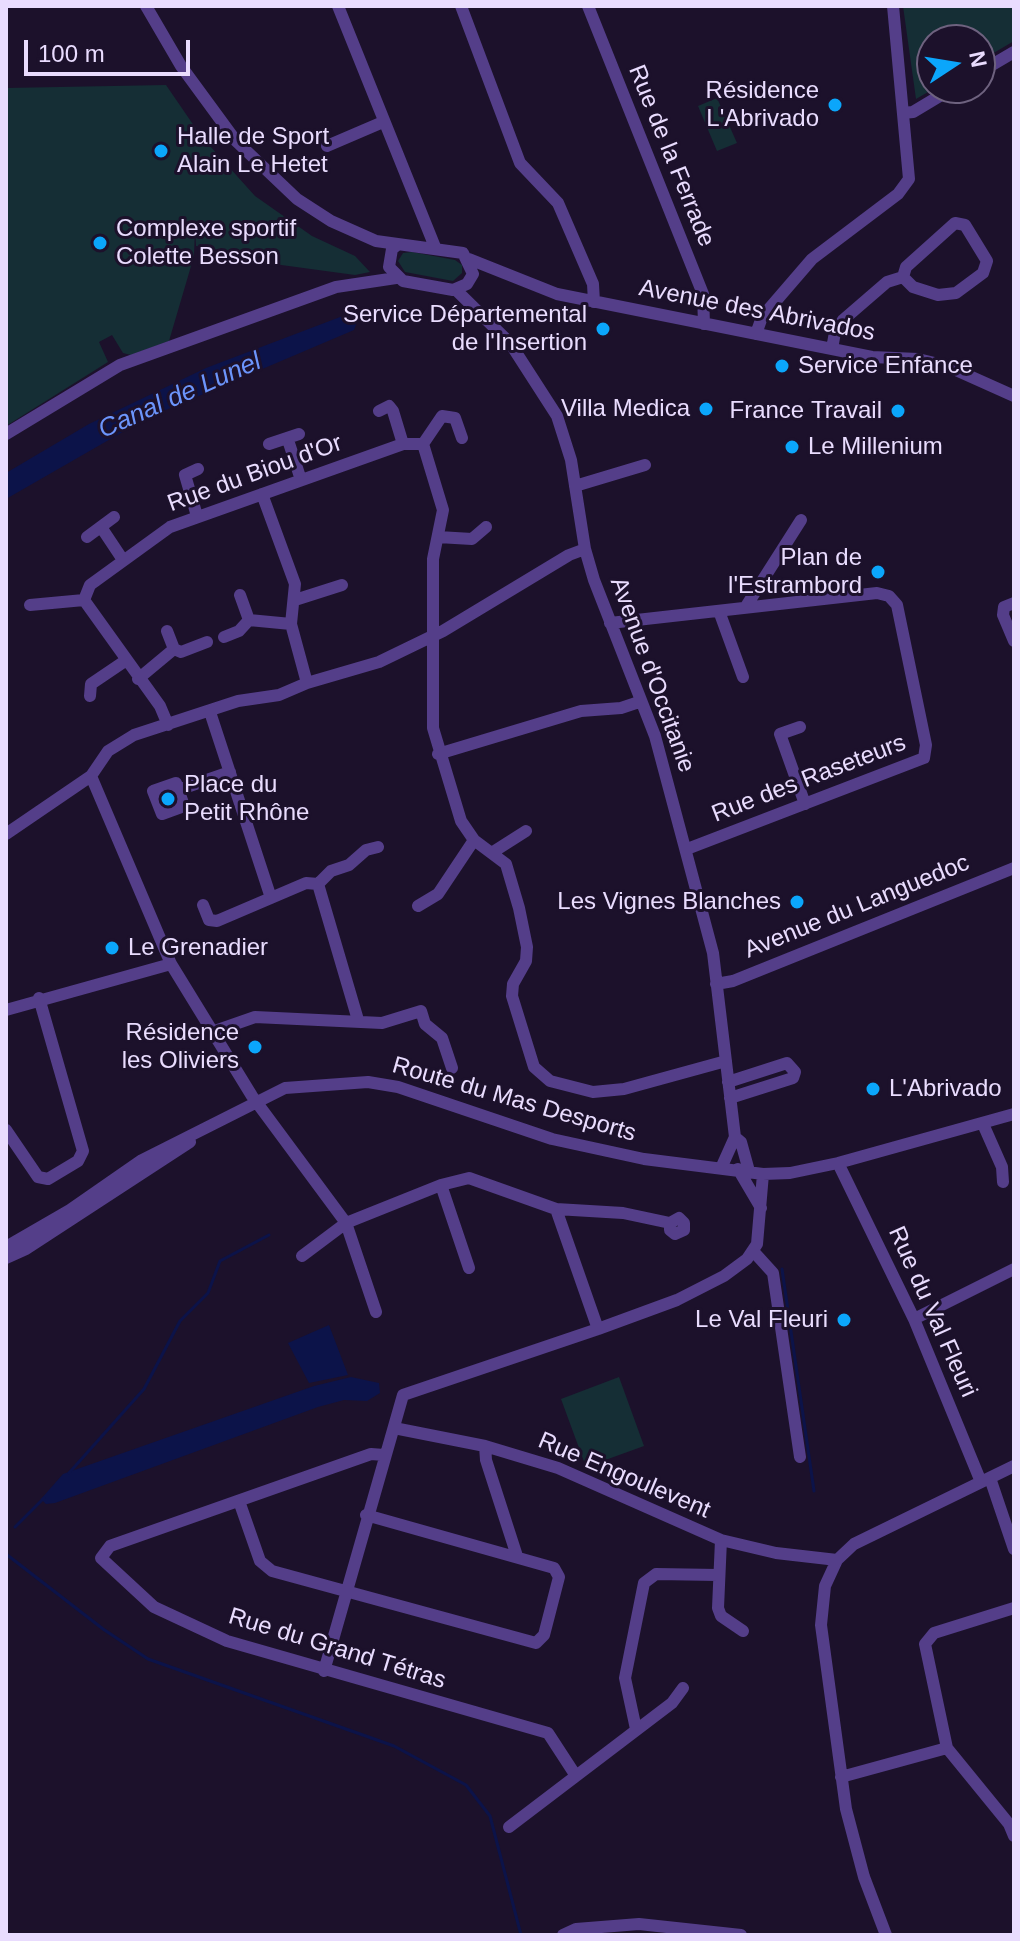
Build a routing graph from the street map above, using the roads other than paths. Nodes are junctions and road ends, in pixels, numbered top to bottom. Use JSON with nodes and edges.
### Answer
{"nodes":[{"id":1,"x":146,"y":6,"type":"edge"},
{"id":2,"x":338,"y":6,"type":"edge"},
{"id":3,"x":461,"y":6,"type":"edge"},
{"id":4,"x":588,"y":6,"type":"edge"},
{"id":5,"x":893,"y":6,"type":"edge"},
{"id":6,"x":1014,"y":52,"type":"edge"},
{"id":7,"x":996,"y":63,"type":"edge"},
{"id":8,"x":926,"y":104,"type":"edge"},
{"id":9,"x":903,"y":113,"type":"junction"},
{"id":10,"x":383,"y":122,"type":"junction"},
{"id":11,"x":327,"y":146,"type":"dead end"},
{"id":12,"x":425,"y":229,"type":"junction"},
{"id":13,"x":376,"y":241,"type":"junction"},
{"id":14,"x":403,"y":244,"type":"junction"},
{"id":15,"x":435,"y":247,"type":"junction"},
{"id":16,"x":469,"y":259,"type":"junction"},
{"id":17,"x":491,"y":266,"type":"junction"},
{"id":18,"x":392,"y":268,"type":"junction"},
{"id":19,"x":903,"y":277,"type":"junction"},
{"id":20,"x":465,"y":282,"type":"junction"},
{"id":21,"x":594,"y":302,"type":"junction"},
{"id":22,"x":704,"y":324,"type":"junction"},
{"id":23,"x":756,"y":334,"type":"junction"},
{"id":24,"x":832,"y":349,"type":"junction"},
{"id":25,"x":1014,"y":396,"type":"edge"},
{"id":26,"x":379,"y":411,"type":"dead end"},
{"id":27,"x":6,"y":434,"type":"edge"},
{"id":28,"x":462,"y":438,"type":"dead end"},
{"id":29,"x":269,"y":444,"type":"dead end"},
{"id":30,"x":403,"y":444,"type":"junction"},
{"id":31,"x":423,"y":444,"type":"junction"},
{"id":32,"x":645,"y":465,"type":"dead end"},
{"id":33,"x":198,"y":469,"type":"dead end"},
{"id":34,"x":301,"y":480,"type":"junction"},
{"id":35,"x":575,"y":486,"type":"junction"},
{"id":36,"x":262,"y":494,"type":"junction"},
{"id":37,"x":197,"y":516,"type":"junction"},
{"id":38,"x":114,"y":517,"type":"dead end"},
{"id":39,"x":801,"y":520,"type":"dead end"},
{"id":40,"x":101,"y":527,"type":"junction"},
{"id":41,"x":486,"y":527,"type":"dead end"},
{"id":42,"x":87,"y":537,"type":"dead end"},
{"id":43,"x":438,"y":537,"type":"junction"},
{"id":44,"x":585,"y":549,"type":"junction"},
{"id":45,"x":123,"y":560,"type":"junction"},
{"id":46,"x":342,"y":585,"type":"dead end"},
{"id":47,"x":240,"y":595,"type":"dead end"},
{"id":48,"x":84,"y":600,"type":"junction"},
{"id":49,"x":295,"y":600,"type":"junction"},
{"id":50,"x":1014,"y":603,"type":"edge"},
{"id":51,"x":30,"y":605,"type":"dead end"},
{"id":52,"x":745,"y":608,"type":"junction"},
{"id":53,"x":719,"y":611,"type":"junction"},
{"id":54,"x":249,"y":620,"type":"junction"},
{"id":55,"x":610,"y":623,"type":"junction"},
{"id":56,"x":291,"y":624,"type":"junction"},
{"id":57,"x":167,"y":631,"type":"dead end"},
{"id":58,"x":432,"y":636,"type":"junction"},
{"id":59,"x":224,"y":637,"type":"dead end"},
{"id":60,"x":1014,"y":641,"type":"edge"},
{"id":61,"x":207,"y":642,"type":"dead end"},
{"id":62,"x":174,"y":649,"type":"junction"},
{"id":63,"x":125,"y":661,"type":"junction"},
{"id":64,"x":743,"y":677,"type":"dead end"},
{"id":65,"x":138,"y":679,"type":"junction"},
{"id":66,"x":307,"y":683,"type":"junction"},
{"id":67,"x":90,"y":696,"type":"dead end"},
{"id":68,"x":639,"y":702,"type":"junction"},
{"id":69,"x":210,"y":712,"type":"junction"},
{"id":70,"x":168,"y":725,"type":"junction"},
{"id":71,"x":800,"y":727,"type":"dead end"},
{"id":72,"x":438,"y":754,"type":"junction"},
{"id":73,"x":230,"y":772,"type":"junction"},
{"id":74,"x":91,"y":776,"type":"junction"},
{"id":75,"x":178,"y":790,"type":"dead end"},
{"id":76,"x":805,"y":804,"type":"junction"},
{"id":77,"x":526,"y":831,"type":"dead end"},
{"id":78,"x":6,"y":834,"type":"edge"},
{"id":79,"x":474,"y":840,"type":"junction"},
{"id":80,"x":378,"y":847,"type":"dead end"},
{"id":81,"x":687,"y":849,"type":"junction"},
{"id":82,"x":493,"y":852,"type":"junction"},
{"id":83,"x":1014,"y":868,"type":"edge"},
{"id":84,"x":318,"y":884,"type":"junction"},
{"id":85,"x":271,"y":898,"type":"junction"},
{"id":86,"x":203,"y":905,"type":"dead end"},
{"id":87,"x":418,"y":906,"type":"dead end"},
{"id":88,"x":171,"y":964,"type":"junction"},
{"id":89,"x":716,"y":984,"type":"junction"},
{"id":90,"x":39,"y":998,"type":"junction"},
{"id":91,"x":6,"y":1010,"type":"edge"},
{"id":92,"x":358,"y":1020,"type":"junction"},
{"id":93,"x":212,"y":1032,"type":"junction"},
{"id":94,"x":726,"y":1061,"type":"junction"},
{"id":95,"x":452,"y":1068,"type":"dead end"},
{"id":96,"x":728,"y":1082,"type":"junction"},
{"id":97,"x":730,"y":1098,"type":"junction"},
{"id":98,"x":257,"y":1102,"type":"junction"},
{"id":99,"x":1014,"y":1114,"type":"edge"},
{"id":100,"x":983,"y":1124,"type":"junction"},
{"id":101,"x":6,"y":1130,"type":"edge"},
{"id":102,"x":735,"y":1137,"type":"junction"},
{"id":103,"x":838,"y":1163,"type":"junction"},
{"id":104,"x":722,"y":1166,"type":"junction"},
{"id":105,"x":744,"y":1170,"type":"junction"},
{"id":106,"x":763,"y":1174,"type":"junction"},
{"id":107,"x":1003,"y":1182,"type":"dead end"},
{"id":108,"x":441,"y":1185,"type":"junction"},
{"id":109,"x":761,"y":1208,"type":"junction"},
{"id":110,"x":556,"y":1209,"type":"junction"},
{"id":111,"x":346,"y":1223,"type":"junction"},
{"id":112,"x":670,"y":1223,"type":"dead end"},
{"id":113,"x":753,"y":1251,"type":"junction"},
{"id":114,"x":8,"y":1252,"type":"edge"},
{"id":115,"x":302,"y":1256,"type":"dead end"},
{"id":116,"x":469,"y":1268,"type":"dead end"},
{"id":117,"x":1014,"y":1269,"type":"edge"},
{"id":118,"x":376,"y":1312,"type":"dead end"},
{"id":119,"x":914,"y":1319,"type":"junction"},
{"id":120,"x":598,"y":1329,"type":"junction"},
{"id":121,"x":394,"y":1428,"type":"junction"},
{"id":122,"x":485,"y":1446,"type":"junction"},
{"id":123,"x":384,"y":1455,"type":"junction"},
{"id":124,"x":800,"y":1457,"type":"dead end"},
{"id":125,"x":1014,"y":1466,"type":"edge"},
{"id":126,"x":986,"y":1480,"type":"junction"},
{"id":127,"x":239,"y":1501,"type":"junction"},
{"id":128,"x":366,"y":1515,"type":"junction"},
{"id":129,"x":721,"y":1540,"type":"junction"},
{"id":130,"x":1014,"y":1549,"type":"edge"},
{"id":131,"x":517,"y":1556,"type":"junction"},
{"id":132,"x":837,"y":1560,"type":"junction"},
{"id":133,"x":718,"y":1575,"type":"junction"},
{"id":134,"x":345,"y":1592,"type":"junction"},
{"id":135,"x":1014,"y":1608,"type":"edge"},
{"id":136,"x":743,"y":1631,"type":"dead end"},
{"id":137,"x":324,"y":1671,"type":"junction"},
{"id":138,"x":683,"y":1688,"type":"dead end"},
{"id":139,"x":636,"y":1729,"type":"junction"},
{"id":140,"x":947,"y":1748,"type":"junction"},
{"id":141,"x":576,"y":1776,"type":"junction"},
{"id":142,"x":841,"y":1777,"type":"junction"},
{"id":143,"x":509,"y":1827,"type":"dead end"},
{"id":144,"x":1014,"y":1836,"type":"edge"},
{"id":145,"x":563,"y":1935,"type":"edge"},
{"id":146,"x":741,"y":1935,"type":"edge"},
{"id":147,"x":886,"y":1935,"type":"edge"}],
"edges":[{"from":1,"to":13,"type":"street"},
{"from":2,"to":10,"type":"street"},
{"from":3,"to":21,"type":"street"},
{"from":4,"to":22,"type":"street","name":"Rue de la Ferrade"},
{"from":5,"to":9,"type":"street"},
{"from":6,"to":7,"type":"street"},
{"from":8,"to":9,"type":"street"},
{"from":9,"to":23,"type":"street"},
{"from":10,"to":11,"type":"street"},
{"from":10,"to":12,"type":"street"},
{"from":12,"to":14,"type":"street"},
{"from":12,"to":15,"type":"street"},
{"from":13,"to":14,"type":"street"},
{"from":13,"to":18,"type":"street"},
{"from":14,"to":15,"type":"street","name":"Avenue des Abrivados"},
{"from":14,"to":18,"type":"street"},
{"from":15,"to":16,"type":"street","name":"Avenue des Abrivados"},
{"from":16,"to":17,"type":"street","name":"Avenue des Abrivados"},
{"from":16,"to":20,"type":"street","name":"Avenue d'Occitanie"},
{"from":17,"to":20,"type":"street"},
{"from":17,"to":21,"type":"street","name":"Avenue des Abrivados"},
{"from":18,"to":20,"type":"street"},
{"from":18,"to":27,"type":"street"},
{"from":19,"to":19,"type":"street"},
{"from":19,"to":24,"type":"street"},
{"from":20,"to":35,"type":"street","name":"Avenue d'Occitanie"},
{"from":21,"to":22,"type":"street","name":"Avenue des Abrivados"},
{"from":22,"to":23,"type":"street","name":"Avenue des Abrivados"},
{"from":23,"to":24,"type":"street","name":"Avenue des Abrivados"},
{"from":24,"to":25,"type":"street","name":"Avenue des Abrivados"},
{"from":26,"to":30,"type":"street"},
{"from":28,"to":31,"type":"street"},
{"from":29,"to":34,"type":"street"},
{"from":30,"to":31,"type":"street","name":"Rue du Biou d'Or"},
{"from":30,"to":34,"type":"street","name":"Rue du Biou d'Or"},
{"from":31,"to":43,"type":"street"},
{"from":32,"to":35,"type":"street"},
{"from":33,"to":37,"type":"street"},
{"from":34,"to":36,"type":"street","name":"Rue du Biou d'Or"},
{"from":35,"to":44,"type":"street","name":"Avenue d'Occitanie"},
{"from":36,"to":37,"type":"street","name":"Rue du Biou d'Or"},
{"from":36,"to":49,"type":"street"},
{"from":37,"to":45,"type":"street","name":"Rue du Biou d'Or"},
{"from":38,"to":40,"type":"street"},
{"from":39,"to":52,"type":"street"},
{"from":40,"to":42,"type":"street"},
{"from":40,"to":45,"type":"street"},
{"from":41,"to":43,"type":"street"},
{"from":43,"to":58,"type":"street"},
{"from":44,"to":55,"type":"street","name":"Avenue d'Occitanie"},
{"from":44,"to":58,"type":"street"},
{"from":45,"to":48,"type":"street","name":"Rue du Biou d'Or"},
{"from":46,"to":49,"type":"street"},
{"from":47,"to":54,"type":"street"},
{"from":48,"to":51,"type":"street"},
{"from":48,"to":63,"type":"street"},
{"from":49,"to":56,"type":"street"},
{"from":50,"to":60,"type":"street"},
{"from":52,"to":53,"type":"street"},
{"from":52,"to":76,"type":"street","name":"Rue des Raseteurs"},
{"from":53,"to":55,"type":"street"},
{"from":53,"to":64,"type":"street"},
{"from":54,"to":56,"type":"street"},
{"from":54,"to":59,"type":"street"},
{"from":55,"to":68,"type":"street","name":"Avenue d'Occitanie"},
{"from":56,"to":66,"type":"street"},
{"from":57,"to":62,"type":"street"},
{"from":58,"to":66,"type":"street"},
{"from":58,"to":72,"type":"street"},
{"from":61,"to":62,"type":"street"},
{"from":62,"to":65,"type":"street"},
{"from":63,"to":65,"type":"street"},
{"from":63,"to":67,"type":"street"},
{"from":65,"to":70,"type":"street"},
{"from":66,"to":69,"type":"street"},
{"from":68,"to":72,"type":"street"},
{"from":68,"to":81,"type":"street","name":"Avenue d'Occitanie"},
{"from":69,"to":70,"type":"street"},
{"from":69,"to":73,"type":"street"},
{"from":70,"to":74,"type":"street"},
{"from":71,"to":76,"type":"street"},
{"from":72,"to":79,"type":"street"},
{"from":73,"to":75,"type":"street"},
{"from":73,"to":85,"type":"street"},
{"from":74,"to":78,"type":"street"},
{"from":74,"to":88,"type":"street"},
{"from":76,"to":81,"type":"street","name":"Rue des Raseteurs"},
{"from":77,"to":82,"type":"street"},
{"from":79,"to":82,"type":"street"},
{"from":79,"to":87,"type":"street"},
{"from":80,"to":84,"type":"street"},
{"from":81,"to":89,"type":"street","name":"Avenue d'Occitanie"},
{"from":82,"to":94,"type":"street"},
{"from":83,"to":89,"type":"street","name":"Avenue du Languedoc"},
{"from":84,"to":85,"type":"street"},
{"from":84,"to":92,"type":"street"},
{"from":85,"to":86,"type":"street"},
{"from":88,"to":90,"type":"street"},
{"from":88,"to":93,"type":"street"},
{"from":89,"to":94,"type":"street","name":"Avenue d'Occitanie"},
{"from":90,"to":91,"type":"street"},
{"from":90,"to":101,"type":"street"},
{"from":92,"to":93,"type":"street"},
{"from":92,"to":95,"type":"street"},
{"from":93,"to":98,"type":"street"},
{"from":94,"to":96,"type":"street","name":"Avenue d'Occitanie"},
{"from":96,"to":97,"type":"street","name":"Avenue d'Occitanie"},
{"from":96,"to":97,"type":"street"},
{"from":97,"to":102,"type":"street","name":"Avenue d'Occitanie"},
{"from":98,"to":104,"type":"street","name":"Route du Mas Desports"},
{"from":98,"to":111,"type":"street"},
{"from":98,"to":114,"type":"street","name":"Route du Mas Desports"},
{"from":99,"to":100,"type":"street","name":"Route du Mas Desports"},
{"from":100,"to":103,"type":"street","name":"Route du Mas Desports"},
{"from":100,"to":107,"type":"street"},
{"from":102,"to":104,"type":"street"},
{"from":102,"to":105,"type":"street","name":"Avenue d'Occitanie"},
{"from":103,"to":106,"type":"street","name":"Route du Mas Desports"},
{"from":103,"to":119,"type":"street","name":"Rue du Val Fleuri"},
{"from":104,"to":105,"type":"street","name":"Route du Mas Desports"},
{"from":105,"to":106,"type":"street","name":"Route du Mas Desports"},
{"from":105,"to":109,"type":"street","name":"Avenue d'Occitanie"},
{"from":106,"to":109,"type":"street"},
{"from":108,"to":110,"type":"street"},
{"from":108,"to":111,"type":"street"},
{"from":108,"to":116,"type":"street"},
{"from":109,"to":113,"type":"street"},
{"from":110,"to":112,"type":"street"},
{"from":110,"to":120,"type":"street"},
{"from":111,"to":115,"type":"street"},
{"from":111,"to":118,"type":"street"},
{"from":113,"to":120,"type":"street"},
{"from":113,"to":124,"type":"street"},
{"from":117,"to":119,"type":"street"},
{"from":119,"to":126,"type":"street","name":"Rue du Val Fleuri"},
{"from":120,"to":121,"type":"street"},
{"from":121,"to":122,"type":"street","name":"Rue Engoulevent"},
{"from":121,"to":123,"type":"street"},
{"from":122,"to":129,"type":"street","name":"Rue Engoulevent"},
{"from":122,"to":131,"type":"street"},
{"from":123,"to":127,"type":"street","name":"Rue du Grand Tétras"},
{"from":123,"to":128,"type":"street"},
{"from":125,"to":126,"type":"street"},
{"from":126,"to":130,"type":"street","name":"Rue du Val Fleuri"},
{"from":126,"to":132,"type":"street"},
{"from":127,"to":134,"type":"street"},
{"from":127,"to":137,"type":"street","name":"Rue du Grand Tétras"},
{"from":128,"to":131,"type":"street"},
{"from":128,"to":134,"type":"street"},
{"from":129,"to":132,"type":"street","name":"Rue Engoulevent"},
{"from":129,"to":133,"type":"street"},
{"from":131,"to":134,"type":"street"},
{"from":132,"to":142,"type":"street"},
{"from":133,"to":136,"type":"street"},
{"from":133,"to":139,"type":"street"},
{"from":134,"to":137,"type":"street"},
{"from":135,"to":140,"type":"street"},
{"from":137,"to":141,"type":"street","name":"Rue du Grand Tétras"},
{"from":138,"to":139,"type":"street"},
{"from":139,"to":141,"type":"street"},
{"from":140,"to":142,"type":"street"},
{"from":140,"to":144,"type":"street"},
{"from":141,"to":143,"type":"street"},
{"from":142,"to":147,"type":"street"},
{"from":145,"to":146,"type":"street"}]}
